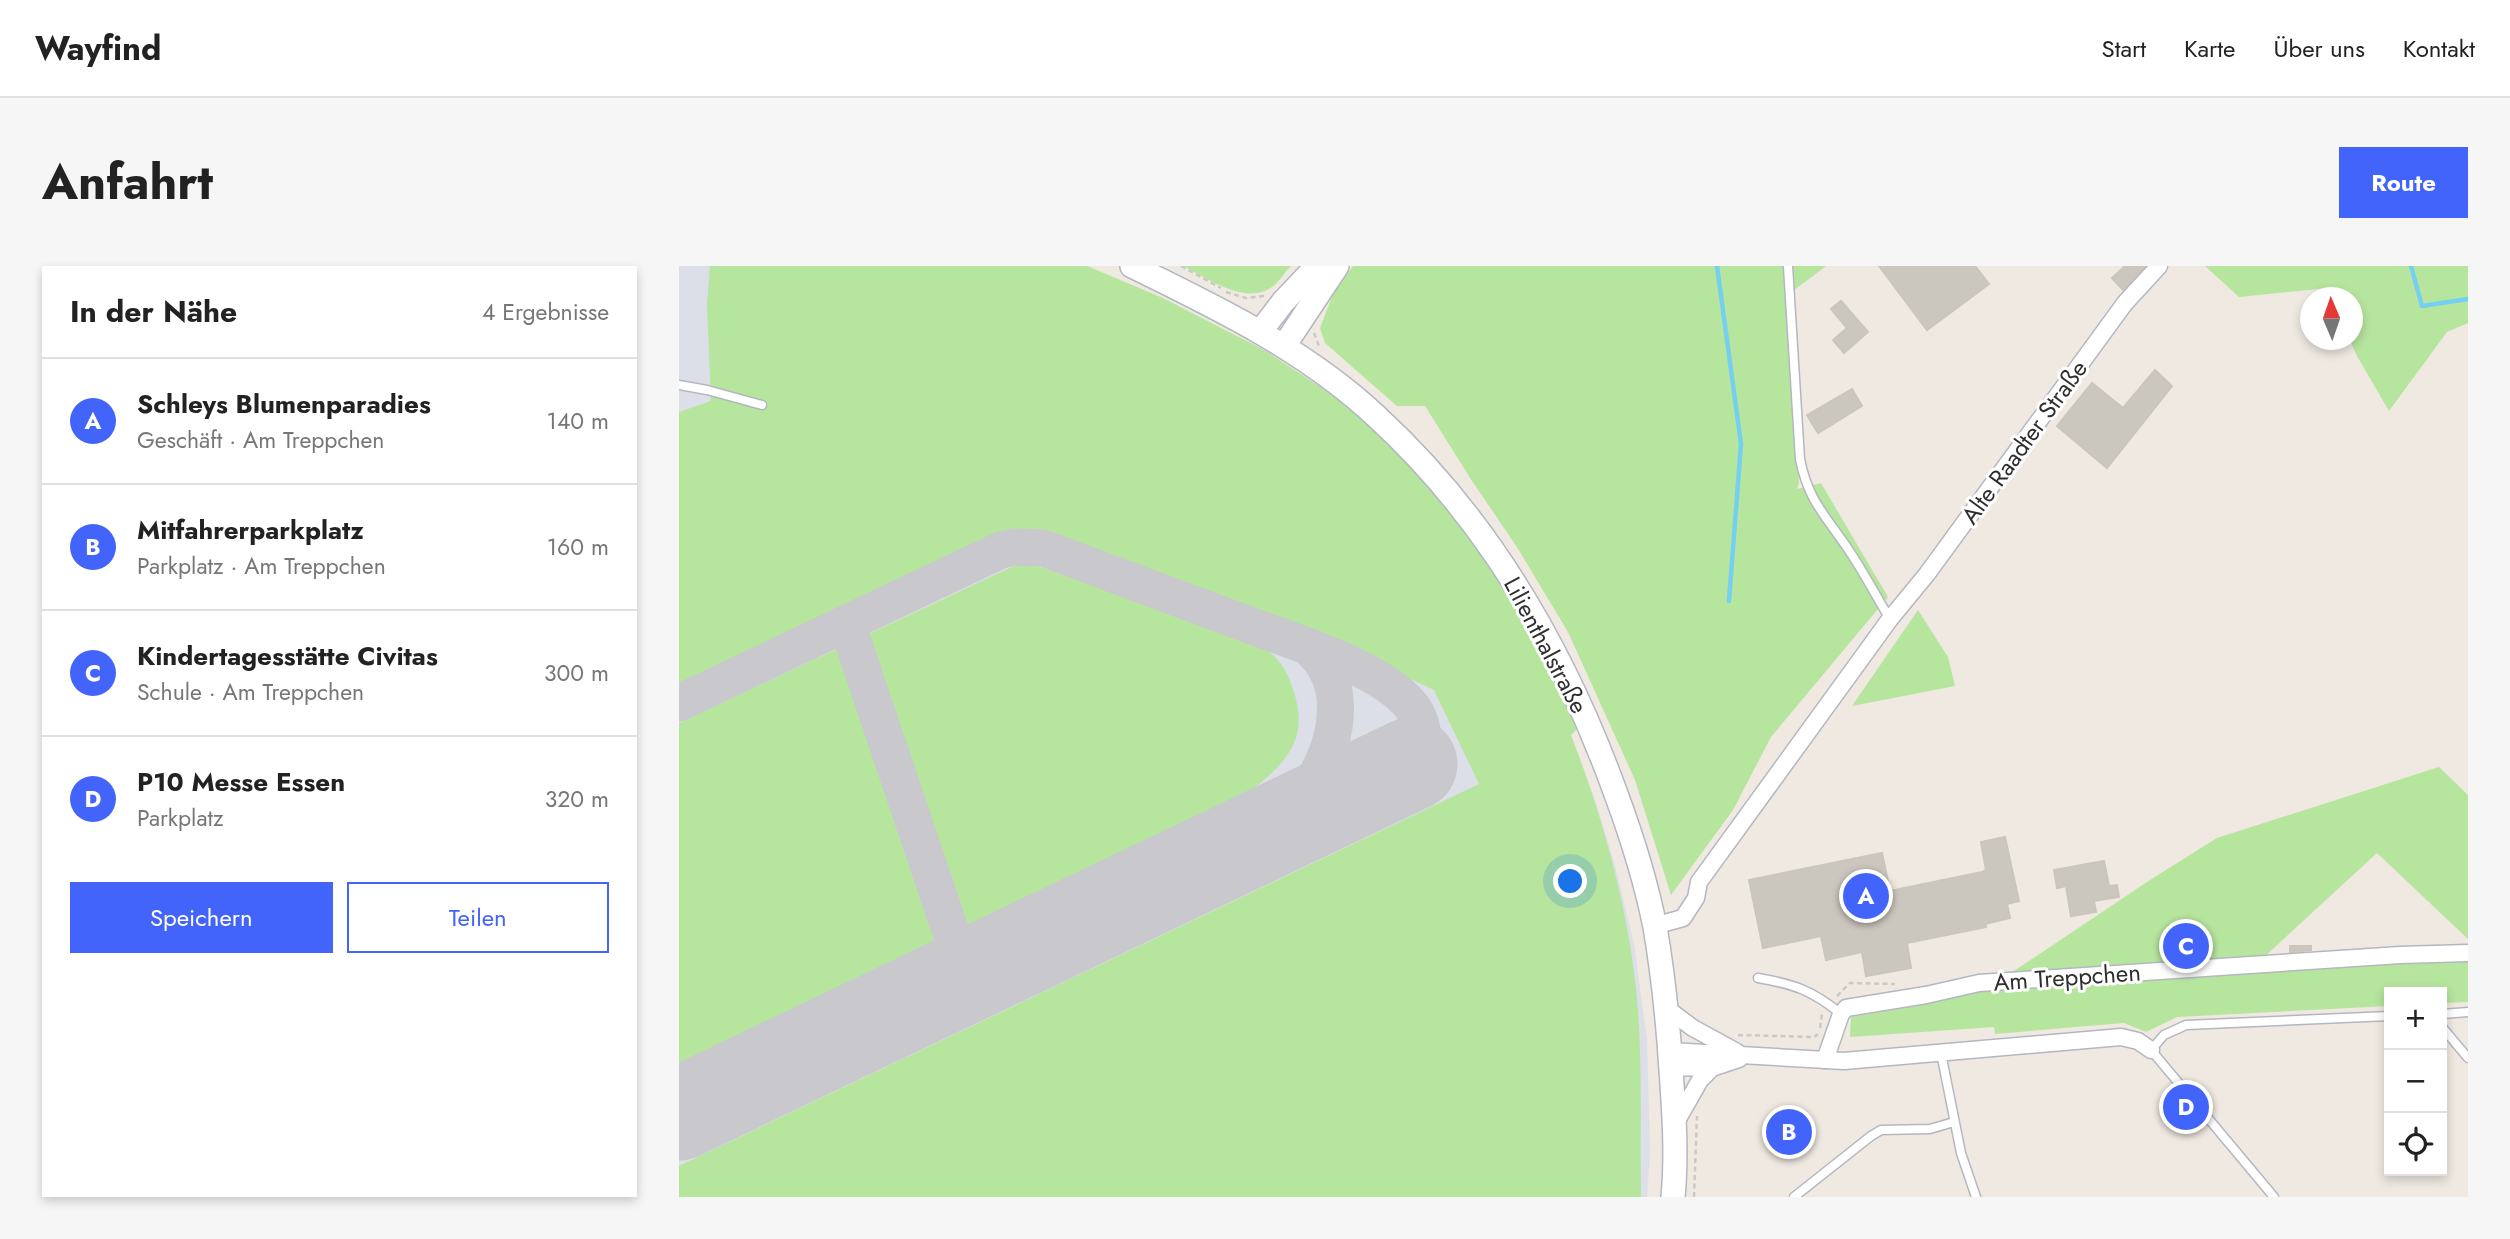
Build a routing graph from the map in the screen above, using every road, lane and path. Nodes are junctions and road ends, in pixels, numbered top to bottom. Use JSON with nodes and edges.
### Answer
{"nodes":[{"id":1,"x":1132,"y":266,"type":"edge"},
{"id":2,"x":1181,"y":266,"type":"edge"},
{"id":3,"x":1317,"y":266,"type":"edge"},
{"id":4,"x":1337,"y":266,"type":"edge"},
{"id":5,"x":1788,"y":266,"type":"edge"},
{"id":6,"x":2158,"y":266,"type":"edge"},
{"id":7,"x":1279,"y":306,"type":"junction"},
{"id":8,"x":1299,"y":321,"type":"junction"},
{"id":9,"x":1260,"y":332,"type":"junction"},
{"id":10,"x":1284,"y":346,"type":"junction"},
{"id":11,"x":1327,"y":353,"type":"dead end"},
{"id":12,"x":679,"y":386,"type":"edge"},
{"id":13,"x":762,"y":405,"type":"dead end"},
{"id":14,"x":1890,"y":619,"type":"junction"},
{"id":15,"x":1654,"y":926,"type":"junction"},
{"id":16,"x":2468,"y":953,"type":"edge"},
{"id":17,"x":1758,"y":978,"type":"dead end"},
{"id":18,"x":1900,"y":984,"type":"dead end"},
{"id":19,"x":1666,"y":1007,"type":"junction"},
{"id":20,"x":1835,"y":1009,"type":"junction"},
{"id":21,"x":2468,"y":1013,"type":"edge"},
{"id":22,"x":2447,"y":1014,"type":"edge"},
{"id":23,"x":2384,"y":1016,"type":"edge"},
{"id":24,"x":2447,"y":1033,"type":"edge"},
{"id":25,"x":1738,"y":1035,"type":"dead end"},
{"id":26,"x":2151,"y":1050,"type":"junction"},
{"id":27,"x":1941,"y":1053,"type":"junction"},
{"id":28,"x":1745,"y":1057,"type":"junction"},
{"id":29,"x":2468,"y":1058,"type":"edge"},
{"id":30,"x":1670,"y":1059,"type":"junction"},
{"id":31,"x":1825,"y":1060,"type":"junction"},
{"id":32,"x":1712,"y":1068,"type":"junction"},
{"id":33,"x":1954,"y":1122,"type":"junction"},
{"id":34,"x":1675,"y":1124,"type":"junction"},
{"id":35,"x":1673,"y":1197,"type":"edge"},
{"id":36,"x":1794,"y":1197,"type":"edge"},
{"id":37,"x":1976,"y":1197,"type":"edge"},
{"id":38,"x":2274,"y":1197,"type":"edge"}],
"edges":[{"from":1,"to":9,"type":"main road","name":"Lilienthalstraße"},
{"from":2,"to":7,"type":"path"},
{"from":3,"to":7,"type":"main road"},
{"from":4,"to":8,"type":"main road"},
{"from":5,"to":14,"type":"lane"},
{"from":6,"to":14,"type":"street","name":"Alte Raadter Straße"},
{"from":7,"to":9,"type":"main road"},
{"from":8,"to":10,"type":"main road"},
{"from":8,"to":11,"type":"path"},
{"from":9,"to":10,"type":"main road","name":"Lilienthalstraße"},
{"from":10,"to":15,"type":"main road","name":"Lilienthalstraße"},
{"from":12,"to":13,"type":"lane"},
{"from":14,"to":15,"type":"street","name":"Alte Raadter Straße"},
{"from":15,"to":19,"type":"main road","name":"Lilienthalstraße"},
{"from":16,"to":20,"type":"street","name":"Am Treppchen"},
{"from":17,"to":20,"type":"lane"},
{"from":18,"to":20,"type":"path"},
{"from":19,"to":28,"type":"street"},
{"from":19,"to":30,"type":"main road","name":"Lilienthalstraße"},
{"from":20,"to":25,"type":"path"},
{"from":20,"to":31,"type":"street"},
{"from":21,"to":22,"type":"lane"},
{"from":23,"to":26,"type":"lane"},
{"from":24,"to":29,"type":"lane"},
{"from":26,"to":27,"type":"street"},
{"from":26,"to":38,"type":"lane"},
{"from":27,"to":31,"type":"street"},
{"from":27,"to":33,"type":"lane"},
{"from":28,"to":30,"type":"street"},
{"from":28,"to":31,"type":"street"},
{"from":28,"to":32,"type":"street"},
{"from":30,"to":32,"type":"street"},
{"from":30,"to":34,"type":"main road","name":"Lilienthalstraße"},
{"from":32,"to":34,"type":"street"},
{"from":33,"to":36,"type":"lane"},
{"from":33,"to":37,"type":"lane"},
{"from":34,"to":35,"type":"main road","name":"Lilienthalstraße"}]}
